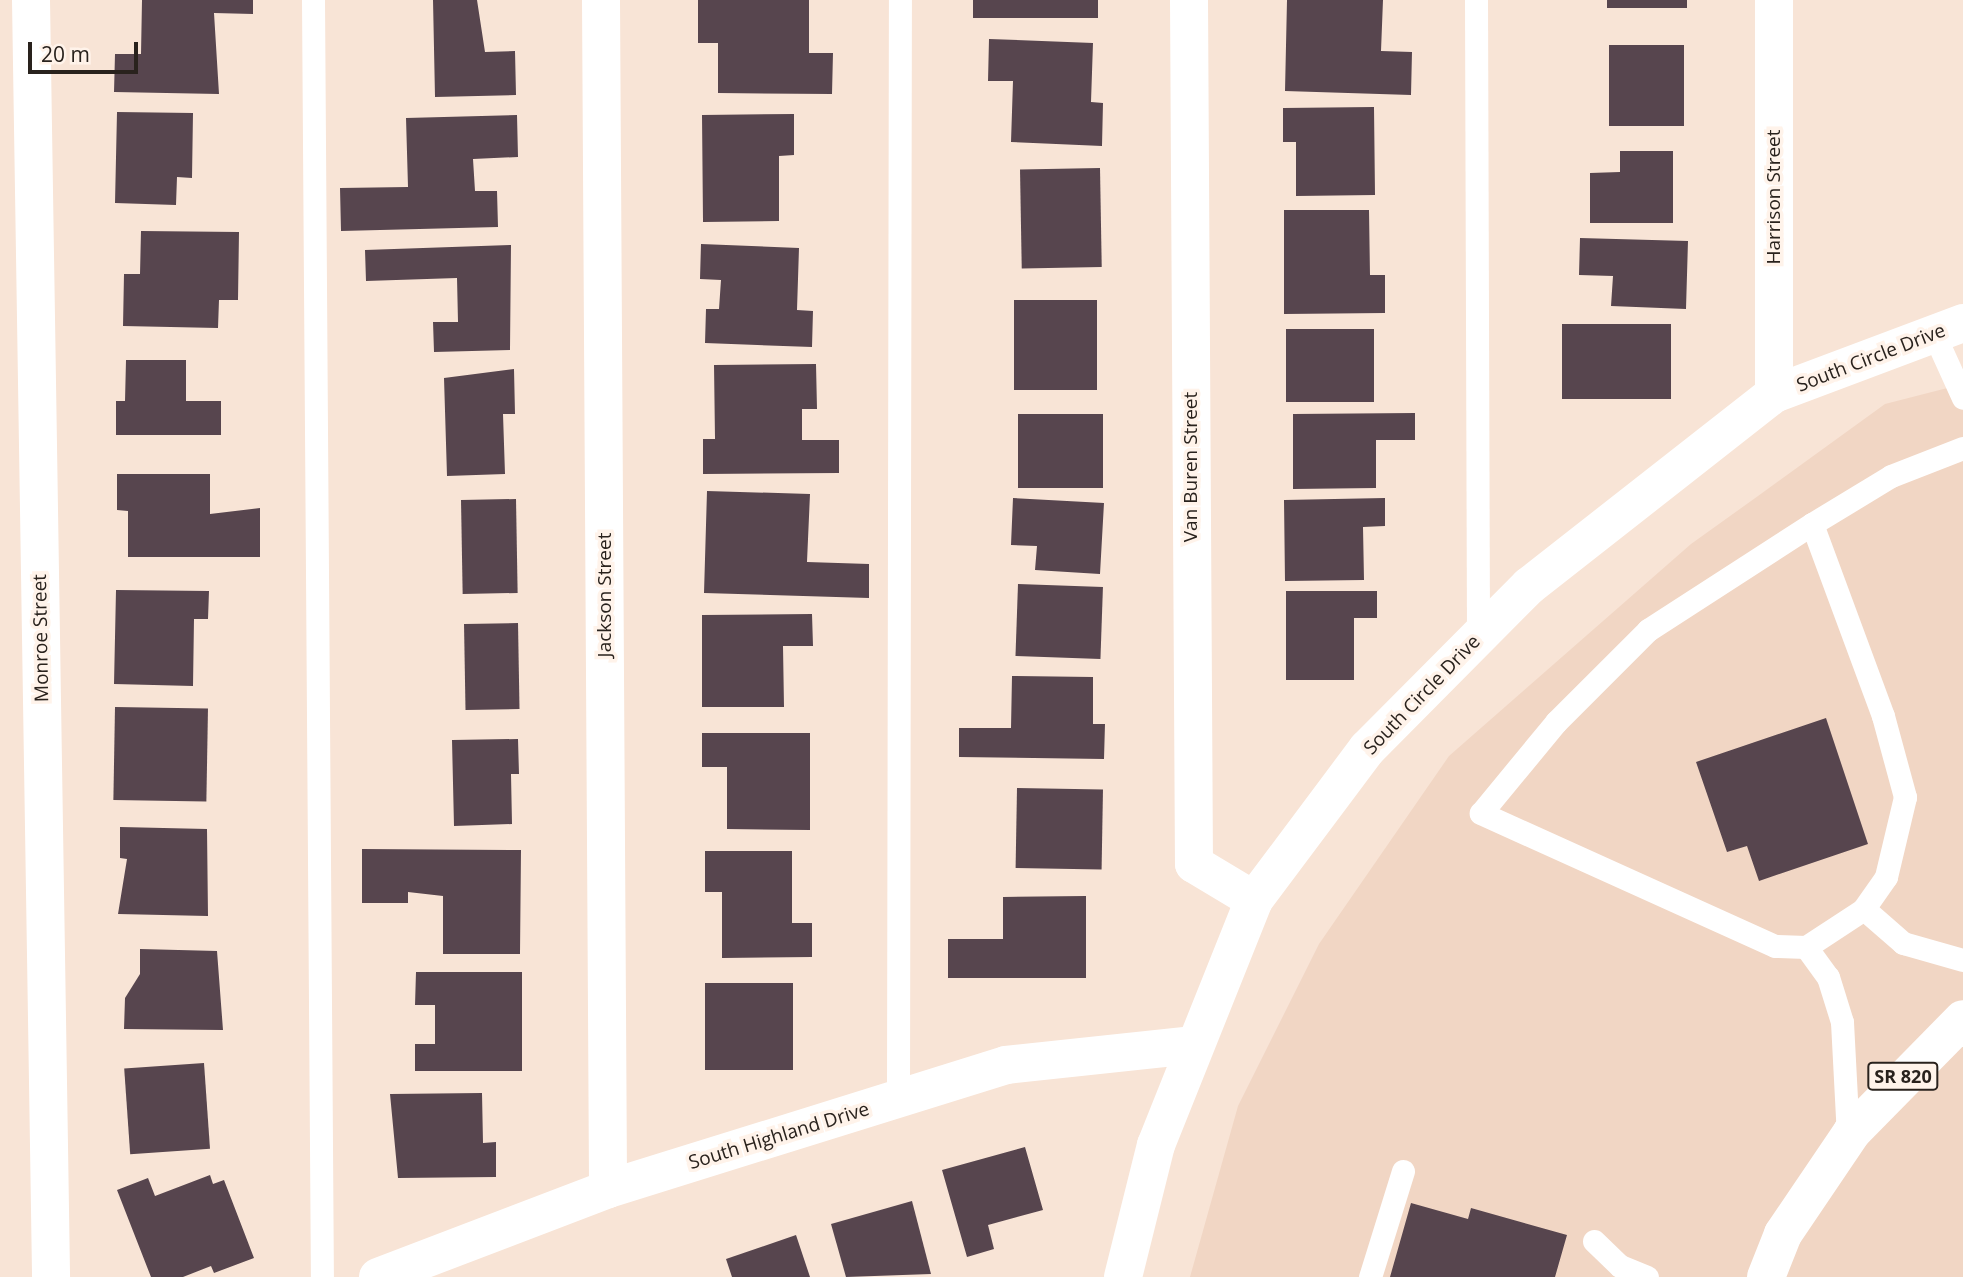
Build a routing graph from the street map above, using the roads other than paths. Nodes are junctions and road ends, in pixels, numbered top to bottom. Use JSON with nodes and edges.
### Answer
{"nodes":[{"id":1,"x":31,"y":0,"type":"edge"},
{"id":2,"x":313,"y":0,"type":"edge"},
{"id":3,"x":601,"y":0,"type":"edge"},
{"id":4,"x":900,"y":0,"type":"edge"},
{"id":5,"x":1189,"y":0,"type":"edge"},
{"id":6,"x":1476,"y":0,"type":"edge"},
{"id":7,"x":1774,"y":0,"type":"edge"},
{"id":8,"x":1949,"y":328,"type":"edge"},
{"id":9,"x":1774,"y":394,"type":"junction"},
{"id":10,"x":1963,"y":398,"type":"edge"},
{"id":11,"x":1963,"y":448,"type":"edge"},
{"id":12,"x":1812,"y":524,"type":"junction"},
{"id":13,"x":1478,"y":637,"type":"junction"},
{"id":14,"x":1254,"y":900,"type":"junction"},
{"id":15,"x":1864,"y":909,"type":"junction"},
{"id":16,"x":1806,"y":947,"type":"junction"},
{"id":17,"x":1963,"y":960,"type":"edge"},
{"id":18,"x":1963,"y":1019,"type":"edge"},
{"id":19,"x":1192,"y":1045,"type":"junction"},
{"id":20,"x":898,"y":1098,"type":"junction"},
{"id":21,"x":1849,"y":1138,"type":"junction"},
{"id":22,"x":1402,"y":1171,"type":"dead end"},
{"id":23,"x":608,"y":1189,"type":"junction"},
{"id":24,"x":1594,"y":1241,"type":"dead end"},
{"id":25,"x":1776,"y":1267,"type":"edge"},
{"id":26,"x":51,"y":1277,"type":"edge"},
{"id":27,"x":322,"y":1277,"type":"edge"},
{"id":28,"x":378,"y":1277,"type":"edge"},
{"id":29,"x":1123,"y":1277,"type":"edge"},
{"id":30,"x":1370,"y":1277,"type":"edge"},
{"id":31,"x":1647,"y":1277,"type":"edge"}],
"edges":[{"from":1,"to":26,"type":"main road","name":"Monroe Street"},
{"from":2,"to":27,"type":"lane"},
{"from":3,"to":23,"type":"main road","name":"Jackson Street"},
{"from":4,"to":20,"type":"lane"},
{"from":5,"to":14,"type":"main road","name":"Van Buren Street"},
{"from":6,"to":13,"type":"lane"},
{"from":7,"to":9,"type":"main road","name":"Harrison Street"},
{"from":8,"to":9,"type":"main road","name":"South Circle Drive"},
{"from":8,"to":10,"type":"lane"},
{"from":9,"to":13,"type":"main road","name":"South Circle Drive"},
{"from":11,"to":12,"type":"lane"},
{"from":12,"to":15,"type":"lane"},
{"from":12,"to":16,"type":"lane"},
{"from":13,"to":14,"type":"main road","name":"South Circle Drive"},
{"from":14,"to":19,"type":"main road","name":"South Circle Drive"},
{"from":15,"to":16,"type":"lane"},
{"from":15,"to":17,"type":"lane"},
{"from":16,"to":21,"type":"lane"},
{"from":18,"to":21,"type":"main road","number":"SR 820"},
{"from":19,"to":20,"type":"main road","name":"South Highland Drive"},
{"from":19,"to":29,"type":"main road","name":"South Circle Drive"},
{"from":20,"to":23,"type":"main road","name":"South Highland Drive"},
{"from":21,"to":25,"type":"main road","number":"SR 820"},
{"from":22,"to":30,"type":"lane"},
{"from":23,"to":28,"type":"main road","name":"South Highland Drive"},
{"from":24,"to":31,"type":"lane"}]}
